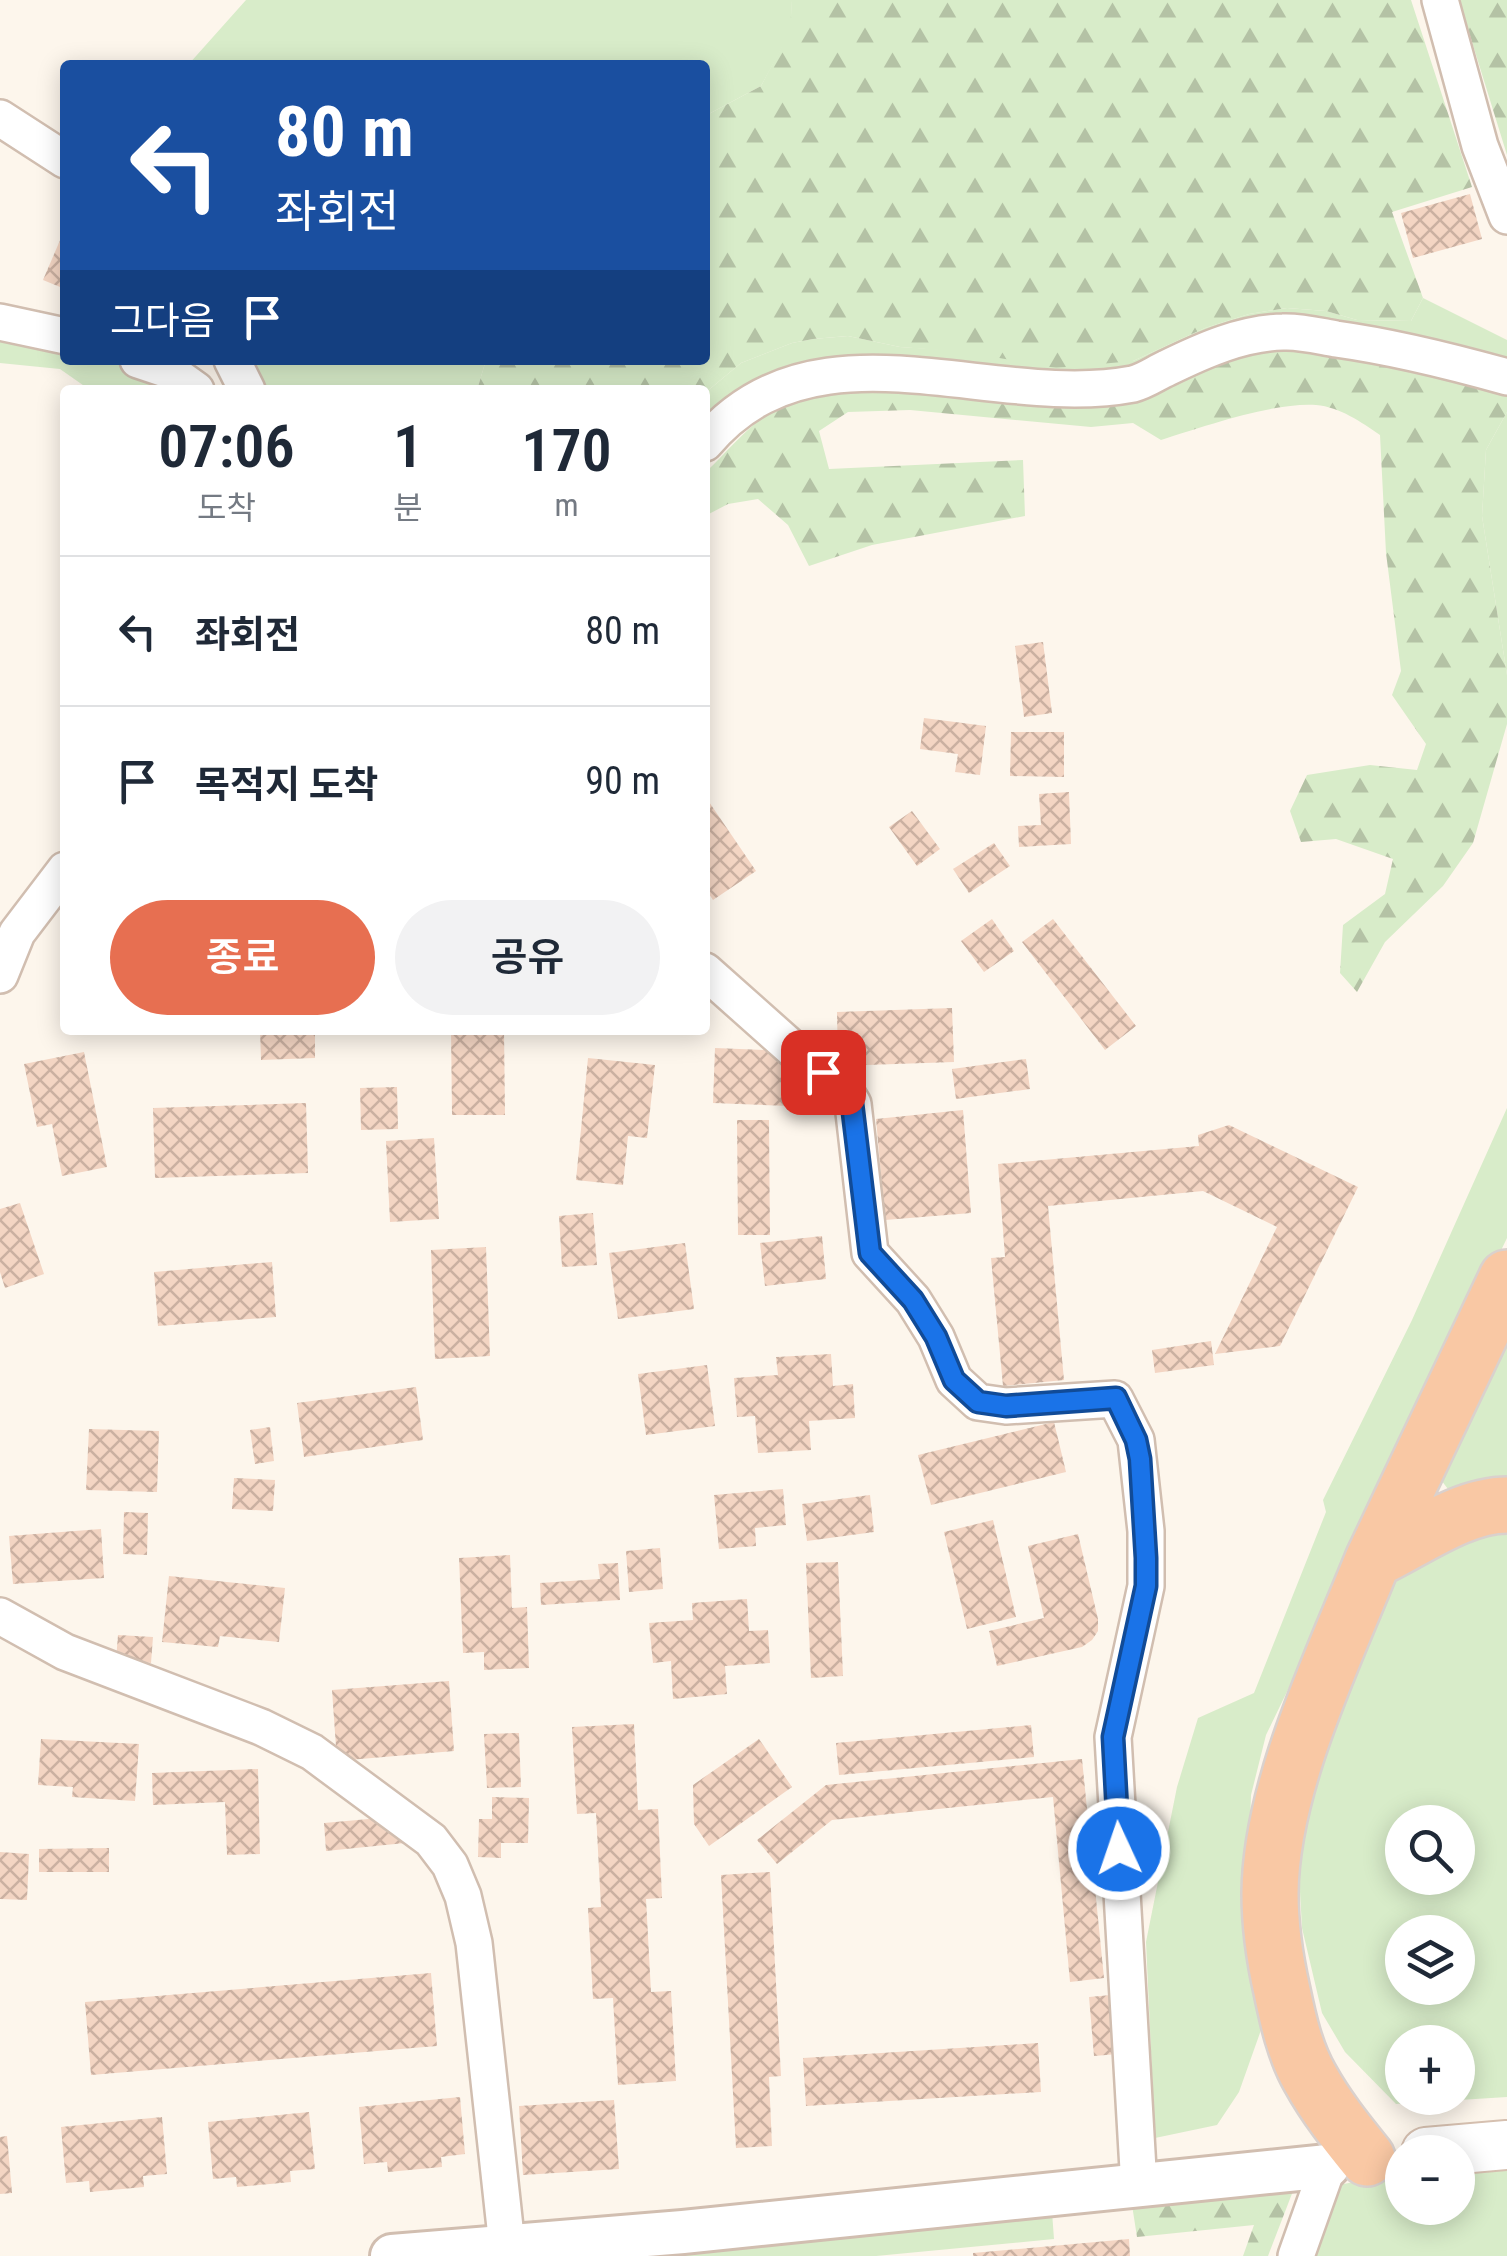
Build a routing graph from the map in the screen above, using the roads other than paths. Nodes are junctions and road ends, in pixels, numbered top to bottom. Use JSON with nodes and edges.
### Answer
{"nodes":[{"id":1,"x":1440,"y":0,"type":"edge"},
{"id":2,"x":0,"y":118,"type":"edge"},
{"id":3,"x":60,"y":157,"type":"edge"},
{"id":4,"x":1507,"y":216,"type":"edge"},
{"id":5,"x":0,"y":322,"type":"edge"},
{"id":6,"x":60,"y":335,"type":"edge"},
{"id":7,"x":153,"y":365,"type":"edge"},
{"id":8,"x":1507,"y":377,"type":"edge"},
{"id":9,"x":189,"y":385,"type":"edge"},
{"id":10,"x":710,"y":438,"type":"edge"},
{"id":11,"x":60,"y":877,"type":"edge"},
{"id":12,"x":0,"y":975,"type":"edge"},
{"id":13,"x":710,"y":975,"type":"edge"},
{"id":14,"x":1507,"y":1278,"type":"edge"},
{"id":15,"x":1507,"y":1505,"type":"edge"},
{"id":16,"x":1373,"y":1560,"type":"junction"},
{"id":17,"x":0,"y":1616,"type":"edge"},
{"id":18,"x":1507,"y":2145,"type":"edge"},
{"id":19,"x":1475,"y":2148,"type":"edge"},
{"id":20,"x":1366,"y":2160,"type":"edge"},
{"id":21,"x":1139,"y":2187,"type":"junction"},
{"id":22,"x":506,"y":2246,"type":"junction"},
{"id":23,"x":392,"y":2256,"type":"edge"},
{"id":24,"x":1296,"y":2256,"type":"edge"}],
"edges":[{"from":1,"to":4,"type":"street"},
{"from":2,"to":3,"type":"street"},
{"from":5,"to":6,"type":"street"},
{"from":7,"to":9,"type":"street"},
{"from":8,"to":10,"type":"street"},
{"from":11,"to":12,"type":"street"},
{"from":13,"to":21,"type":"street"},
{"from":14,"to":16,"type":"highway"},
{"from":15,"to":16,"type":"highway"},
{"from":16,"to":20,"type":"highway"},
{"from":17,"to":22,"type":"street"},
{"from":18,"to":19,"type":"main road"},
{"from":20,"to":21,"type":"street"},
{"from":20,"to":24,"type":"street"},
{"from":21,"to":22,"type":"street"},
{"from":22,"to":23,"type":"street"}]}
